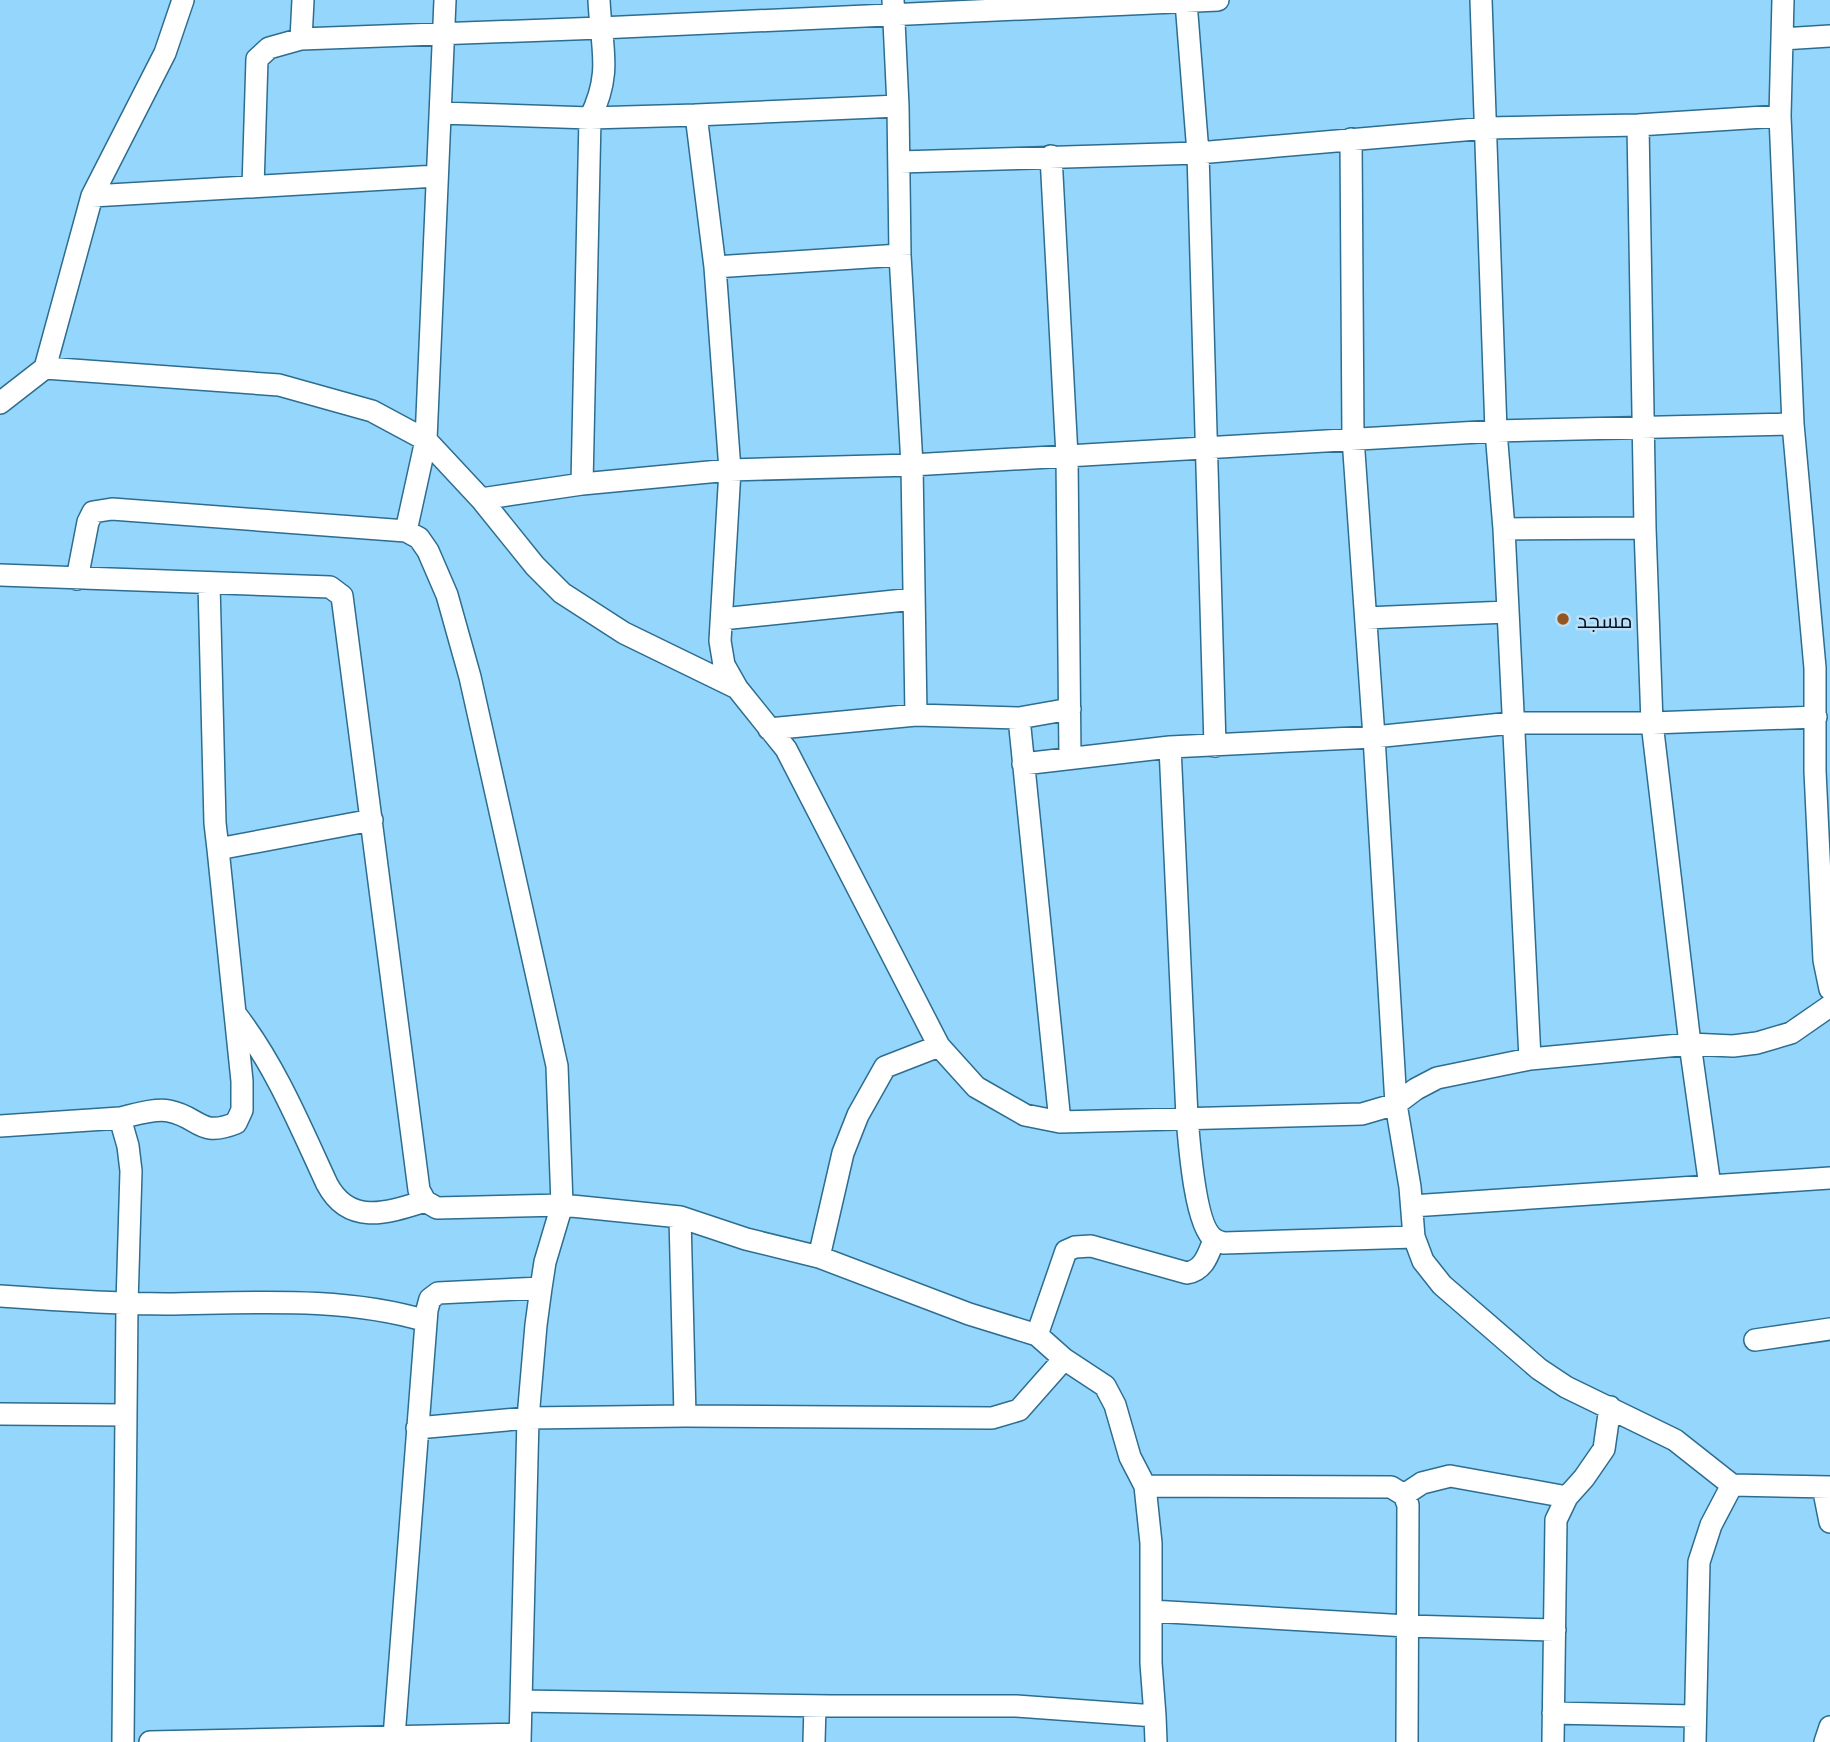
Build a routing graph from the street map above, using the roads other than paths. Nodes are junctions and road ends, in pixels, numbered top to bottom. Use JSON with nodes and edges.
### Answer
{"nodes":[{"id":1,"x":183,"y":0,"type":"edge"},
{"id":2,"x":303,"y":0,"type":"edge"},
{"id":3,"x":445,"y":0,"type":"edge"},
{"id":4,"x":599,"y":0,"type":"edge"},
{"id":5,"x":1218,"y":0,"type":"edge"},
{"id":6,"x":1481,"y":0,"type":"edge"},
{"id":7,"x":1783,"y":0,"type":"edge"},
{"id":8,"x":1091,"y":2,"type":"edge"},
{"id":9,"x":1186,"y":2,"type":"junction"},
{"id":10,"x":894,"y":7,"type":"edge"},
{"id":11,"x":600,"y":28,"type":"junction"},
{"id":12,"x":445,"y":34,"type":"junction"},
{"id":13,"x":1830,"y":36,"type":"edge"},
{"id":14,"x":301,"y":39,"type":"junction"},
{"id":15,"x":1782,"y":39,"type":"junction"},
{"id":16,"x":898,"y":106,"type":"junction"},
{"id":17,"x":441,"y":113,"type":"junction"},
{"id":18,"x":696,"y":116,"type":"junction"},
{"id":19,"x":1780,"y":116,"type":"junction"},
{"id":20,"x":590,"y":118,"type":"junction"},
{"id":21,"x":1638,"y":125,"type":"junction"},
{"id":22,"x":1487,"y":128,"type":"junction"},
{"id":23,"x":1351,"y":139,"type":"junction"},
{"id":24,"x":1198,"y":153,"type":"junction"},
{"id":25,"x":1051,"y":156,"type":"junction"},
{"id":26,"x":900,"y":162,"type":"junction"},
{"id":27,"x":437,"y":176,"type":"junction"},
{"id":28,"x":253,"y":187,"type":"junction"},
{"id":29,"x":92,"y":196,"type":"junction"},
{"id":30,"x":900,"y":255,"type":"junction"},
{"id":31,"x":715,"y":267,"type":"junction"},
{"id":32,"x":45,"y":368,"type":"junction"},
{"id":33,"x":0,"y":403,"type":"edge"},
{"id":34,"x":1793,"y":424,"type":"junction"},
{"id":35,"x":1644,"y":427,"type":"junction"},
{"id":36,"x":1496,"y":431,"type":"junction"},
{"id":37,"x":1353,"y":438,"type":"junction"},
{"id":38,"x":425,"y":440,"type":"junction"},
{"id":39,"x":1208,"y":447,"type":"junction"},
{"id":40,"x":1067,"y":456,"type":"junction"},
{"id":41,"x":912,"y":464,"type":"junction"},
{"id":42,"x":730,"y":470,"type":"junction"},
{"id":43,"x":582,"y":484,"type":"junction"},
{"id":44,"x":481,"y":499,"type":"junction"},
{"id":45,"x":1504,"y":528,"type":"junction"},
{"id":46,"x":1645,"y":528,"type":"junction"},
{"id":47,"x":406,"y":531,"type":"junction"},
{"id":48,"x":0,"y":575,"type":"edge"},
{"id":49,"x":77,"y":579,"type":"junction"},
{"id":50,"x":209,"y":583,"type":"junction"},
{"id":51,"x":914,"y":599,"type":"junction"},
{"id":52,"x":1507,"y":612,"type":"junction"},
{"id":53,"x":1366,"y":618,"type":"junction"},
{"id":54,"x":722,"y":619,"type":"junction"},
{"id":55,"x":1823,"y":667,"type":"edge"},
{"id":56,"x":737,"y":688,"type":"junction"},
{"id":57,"x":1070,"y":709,"type":"junction"},
{"id":58,"x":916,"y":715,"type":"junction"},
{"id":59,"x":1816,"y":717,"type":"junction"},
{"id":60,"x":1018,"y":718,"type":"junction"},
{"id":61,"x":1512,"y":723,"type":"junction"},
{"id":62,"x":1652,"y":723,"type":"junction"},
{"id":63,"x":769,"y":729,"type":"junction"},
{"id":64,"x":1374,"y":737,"type":"junction"},
{"id":65,"x":1215,"y":746,"type":"junction"},
{"id":66,"x":1170,"y":747,"type":"junction"},
{"id":67,"x":1070,"y":757,"type":"junction"},
{"id":68,"x":1023,"y":764,"type":"junction"},
{"id":69,"x":372,"y":820,"type":"junction"},
{"id":70,"x":218,"y":849,"type":"junction"},
{"id":71,"x":1830,"y":989,"type":"edge"},
{"id":72,"x":1830,"y":1006,"type":"edge"},
{"id":73,"x":236,"y":1015,"type":"junction"},
{"id":74,"x":1690,"y":1044,"type":"junction"},
{"id":75,"x":939,"y":1046,"type":"junction"},
{"id":76,"x":1530,"y":1059,"type":"junction"},
{"id":77,"x":1396,"y":1104,"type":"junction"},
{"id":78,"x":1187,"y":1117,"type":"junction"},
{"id":79,"x":120,"y":1118,"type":"junction"},
{"id":80,"x":1060,"y":1122,"type":"junction"},
{"id":81,"x":0,"y":1126,"type":"edge"},
{"id":82,"x":1830,"y":1178,"type":"edge"},
{"id":83,"x":1710,"y":1186,"type":"junction"},
{"id":84,"x":425,"y":1202,"type":"junction"},
{"id":85,"x":562,"y":1205,"type":"junction"},
{"id":86,"x":1412,"y":1206,"type":"junction"},
{"id":87,"x":680,"y":1217,"type":"junction"},
{"id":88,"x":1414,"y":1237,"type":"junction"},
{"id":89,"x":1214,"y":1240,"type":"junction"},
{"id":90,"x":819,"y":1257,"type":"junction"},
{"id":91,"x":541,"y":1288,"type":"junction"},
{"id":92,"x":0,"y":1296,"type":"edge"},
{"id":93,"x":127,"y":1304,"type":"junction"},
{"id":94,"x":426,"y":1321,"type":"junction"},
{"id":95,"x":1830,"y":1329,"type":"edge"},
{"id":96,"x":1037,"y":1335,"type":"junction"},
{"id":97,"x":1755,"y":1340,"type":"dead end"},
{"id":98,"x":1064,"y":1359,"type":"junction"},
{"id":99,"x":1610,"y":1407,"type":"junction"},
{"id":100,"x":0,"y":1414,"type":"edge"},
{"id":101,"x":126,"y":1415,"type":"junction"},
{"id":102,"x":685,"y":1416,"type":"junction"},
{"id":103,"x":528,"y":1418,"type":"junction"},
{"id":104,"x":417,"y":1428,"type":"junction"},
{"id":105,"x":1732,"y":1485,"type":"junction"},
{"id":106,"x":1144,"y":1486,"type":"junction"},
{"id":107,"x":1826,"y":1487,"type":"edge"},
{"id":108,"x":1404,"y":1494,"type":"junction"},
{"id":109,"x":1567,"y":1497,"type":"junction"},
{"id":110,"x":1830,"y":1522,"type":"edge"},
{"id":111,"x":1151,"y":1611,"type":"junction"},
{"id":112,"x":1407,"y":1626,"type":"junction"},
{"id":113,"x":1555,"y":1630,"type":"junction"},
{"id":114,"x":521,"y":1701,"type":"junction"},
{"id":115,"x":815,"y":1706,"type":"junction"},
{"id":116,"x":1553,"y":1713,"type":"junction"},
{"id":117,"x":1154,"y":1716,"type":"junction"},
{"id":118,"x":1694,"y":1716,"type":"junction"},
{"id":119,"x":1830,"y":1727,"type":"edge"},
{"id":120,"x":394,"y":1737,"type":"junction"},
{"id":121,"x":520,"y":1738,"type":"edge"},
{"id":122,"x":123,"y":1742,"type":"edge"},
{"id":123,"x":150,"y":1742,"type":"edge"},
{"id":124,"x":814,"y":1742,"type":"edge"},
{"id":125,"x":1156,"y":1742,"type":"edge"},
{"id":126,"x":1407,"y":1742,"type":"edge"},
{"id":127,"x":1553,"y":1742,"type":"edge"},
{"id":128,"x":1695,"y":1742,"type":"edge"},
{"id":129,"x":1825,"y":1742,"type":"edge"}],
"edges":[{"from":1,"to":29,"type":"street"},
{"from":2,"to":14,"type":"street"},
{"from":3,"to":12,"type":"street"},
{"from":4,"to":11,"type":"street"},
{"from":5,"to":9,"type":"street"},
{"from":6,"to":22,"type":"street"},
{"from":7,"to":15,"type":"street"},
{"from":8,"to":9,"type":"street"},
{"from":8,"to":10,"type":"street"},
{"from":9,"to":24,"type":"street"},
{"from":10,"to":11,"type":"street"},
{"from":10,"to":16,"type":"street"},
{"from":11,"to":12,"type":"street"},
{"from":11,"to":20,"type":"street"},
{"from":12,"to":14,"type":"street"},
{"from":12,"to":17,"type":"street"},
{"from":13,"to":15,"type":"street"},
{"from":14,"to":28,"type":"street"},
{"from":15,"to":19,"type":"street"},
{"from":16,"to":18,"type":"street"},
{"from":16,"to":26,"type":"street"},
{"from":17,"to":20,"type":"street"},
{"from":17,"to":27,"type":"street"},
{"from":18,"to":20,"type":"street"},
{"from":18,"to":31,"type":"street"},
{"from":19,"to":21,"type":"street"},
{"from":19,"to":34,"type":"street"},
{"from":20,"to":43,"type":"street"},
{"from":21,"to":22,"type":"street"},
{"from":21,"to":35,"type":"street"},
{"from":22,"to":23,"type":"street"},
{"from":22,"to":36,"type":"street"},
{"from":23,"to":24,"type":"street"},
{"from":23,"to":37,"type":"street"},
{"from":24,"to":25,"type":"street"},
{"from":24,"to":39,"type":"street"},
{"from":25,"to":26,"type":"street"},
{"from":25,"to":40,"type":"street"},
{"from":26,"to":30,"type":"street"},
{"from":27,"to":28,"type":"street"},
{"from":27,"to":38,"type":"street"},
{"from":28,"to":29,"type":"street"},
{"from":29,"to":32,"type":"street"},
{"from":30,"to":31,"type":"street"},
{"from":30,"to":41,"type":"street"},
{"from":31,"to":42,"type":"street"},
{"from":32,"to":33,"type":"street"},
{"from":32,"to":38,"type":"street"},
{"from":34,"to":35,"type":"street"},
{"from":34,"to":55,"type":"street"},
{"from":35,"to":36,"type":"street"},
{"from":35,"to":46,"type":"street"},
{"from":36,"to":37,"type":"street"},
{"from":36,"to":45,"type":"street"},
{"from":37,"to":39,"type":"street"},
{"from":37,"to":53,"type":"street"},
{"from":38,"to":44,"type":"street"},
{"from":38,"to":47,"type":"street"},
{"from":39,"to":40,"type":"street"},
{"from":39,"to":65,"type":"street"},
{"from":40,"to":41,"type":"street"},
{"from":40,"to":57,"type":"street"},
{"from":41,"to":42,"type":"street"},
{"from":41,"to":51,"type":"street"},
{"from":42,"to":43,"type":"street"},
{"from":42,"to":54,"type":"street"},
{"from":43,"to":44,"type":"street"},
{"from":44,"to":56,"type":"street"},
{"from":45,"to":46,"type":"street"},
{"from":45,"to":52,"type":"street"},
{"from":46,"to":62,"type":"street"},
{"from":47,"to":49,"type":"street"},
{"from":47,"to":85,"type":"street"},
{"from":48,"to":49,"type":"street"},
{"from":49,"to":50,"type":"street"},
{"from":50,"to":69,"type":"street"},
{"from":50,"to":70,"type":"street"},
{"from":51,"to":54,"type":"street"},
{"from":51,"to":58,"type":"street"},
{"from":52,"to":53,"type":"street"},
{"from":52,"to":61,"type":"street"},
{"from":53,"to":64,"type":"street"},
{"from":54,"to":56,"type":"street"},
{"from":55,"to":59,"type":"street"},
{"from":56,"to":63,"type":"street"},
{"from":57,"to":60,"type":"street"},
{"from":57,"to":67,"type":"street"},
{"from":58,"to":60,"type":"street"},
{"from":58,"to":63,"type":"street"},
{"from":59,"to":62,"type":"street"},
{"from":59,"to":71,"type":"street"},
{"from":60,"to":68,"type":"street"},
{"from":61,"to":62,"type":"street"},
{"from":61,"to":64,"type":"street"},
{"from":61,"to":76,"type":"street"},
{"from":62,"to":74,"type":"street"},
{"from":63,"to":75,"type":"street"},
{"from":64,"to":65,"type":"street"},
{"from":64,"to":77,"type":"street"},
{"from":65,"to":66,"type":"street"},
{"from":66,"to":67,"type":"street"},
{"from":66,"to":78,"type":"street"},
{"from":67,"to":68,"type":"street"},
{"from":68,"to":80,"type":"street"},
{"from":69,"to":70,"type":"street"},
{"from":69,"to":84,"type":"street"},
{"from":70,"to":73,"type":"street"},
{"from":72,"to":74,"type":"street"},
{"from":73,"to":79,"type":"street"},
{"from":73,"to":84,"type":"street"},
{"from":74,"to":76,"type":"street"},
{"from":74,"to":83,"type":"street"},
{"from":75,"to":80,"type":"street"},
{"from":75,"to":90,"type":"street"},
{"from":76,"to":77,"type":"street"},
{"from":77,"to":78,"type":"street"},
{"from":77,"to":86,"type":"street"},
{"from":78,"to":80,"type":"street"},
{"from":78,"to":89,"type":"street"},
{"from":79,"to":81,"type":"street"},
{"from":79,"to":93,"type":"street"},
{"from":82,"to":83,"type":"street"},
{"from":83,"to":86,"type":"street"},
{"from":84,"to":85,"type":"street"},
{"from":85,"to":87,"type":"street"},
{"from":85,"to":91,"type":"street"},
{"from":86,"to":88,"type":"street"},
{"from":87,"to":90,"type":"street"},
{"from":87,"to":102,"type":"street"},
{"from":88,"to":89,"type":"street"},
{"from":88,"to":99,"type":"street"},
{"from":89,"to":96,"type":"street"},
{"from":90,"to":96,"type":"street"},
{"from":91,"to":94,"type":"street"},
{"from":91,"to":103,"type":"street"},
{"from":92,"to":93,"type":"street"},
{"from":93,"to":94,"type":"street"},
{"from":93,"to":101,"type":"street"},
{"from":94,"to":104,"type":"street"},
{"from":95,"to":97,"type":"street"},
{"from":96,"to":98,"type":"street"},
{"from":98,"to":102,"type":"street"},
{"from":98,"to":106,"type":"street"},
{"from":99,"to":105,"type":"street"},
{"from":99,"to":109,"type":"street"},
{"from":100,"to":101,"type":"street"},
{"from":101,"to":122,"type":"street"},
{"from":102,"to":103,"type":"street"},
{"from":103,"to":104,"type":"street"},
{"from":103,"to":114,"type":"street"},
{"from":104,"to":120,"type":"street"},
{"from":105,"to":107,"type":"street"},
{"from":105,"to":118,"type":"street"},
{"from":106,"to":108,"type":"street"},
{"from":106,"to":111,"type":"street"},
{"from":107,"to":110,"type":"street"},
{"from":108,"to":109,"type":"street"},
{"from":108,"to":112,"type":"street"},
{"from":109,"to":113,"type":"street"},
{"from":111,"to":112,"type":"street"},
{"from":111,"to":117,"type":"street"},
{"from":112,"to":113,"type":"street"},
{"from":112,"to":126,"type":"street"},
{"from":113,"to":116,"type":"street"},
{"from":114,"to":115,"type":"street"},
{"from":114,"to":121,"type":"street"},
{"from":115,"to":117,"type":"street"},
{"from":115,"to":124,"type":"street"},
{"from":116,"to":118,"type":"street"},
{"from":116,"to":127,"type":"street"},
{"from":117,"to":125,"type":"street"},
{"from":118,"to":128,"type":"street"},
{"from":119,"to":129,"type":"street"},
{"from":120,"to":121,"type":"street"},
{"from":120,"to":123,"type":"street"}]}
